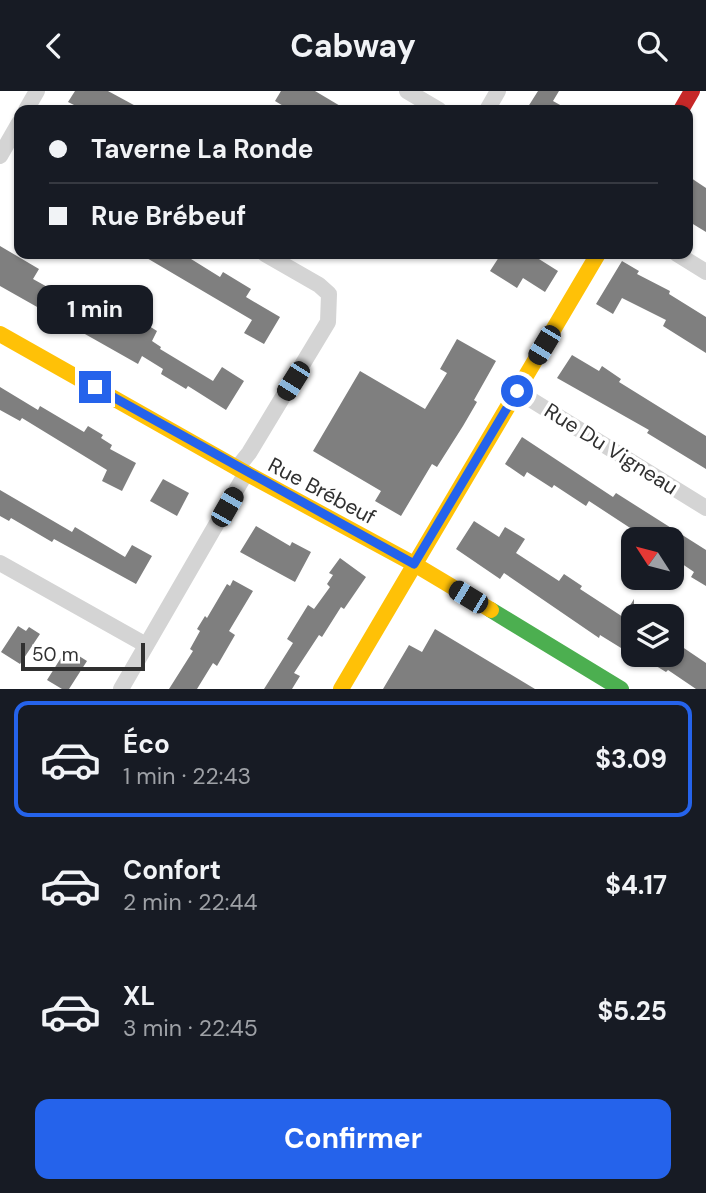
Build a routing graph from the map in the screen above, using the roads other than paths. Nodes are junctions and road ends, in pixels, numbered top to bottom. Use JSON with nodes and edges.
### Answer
{"nodes":[{"id":1,"x":407,"y":91,"type":"edge"},
{"id":2,"x":431,"y":105,"type":"edge"},
{"id":3,"x":14,"y":132,"type":"edge"},
{"id":4,"x":0,"y":156,"type":"edge"},
{"id":5,"x":274,"y":259,"type":"edge"},
{"id":6,"x":594,"y":259,"type":"edge"},
{"id":7,"x":685,"y":259,"type":"edge"},
{"id":8,"x":706,"y":272,"type":"edge"},
{"id":9,"x":0,"y":334,"type":"edge"},
{"id":10,"x":517,"y":391,"type":"junction"},
{"id":11,"x":242,"y":471,"type":"junction"},
{"id":12,"x":706,"y":508,"type":"edge"},
{"id":13,"x":0,"y":563,"type":"edge"},
{"id":14,"x":414,"y":564,"type":"junction"},
{"id":15,"x":146,"y":645,"type":"junction"},
{"id":16,"x":121,"y":689,"type":"edge"},
{"id":17,"x":341,"y":689,"type":"edge"},
{"id":18,"x":621,"y":689,"type":"edge"}],
"edges":[{"from":1,"to":2,"type":"street"},
{"from":3,"to":4,"type":"street"},
{"from":5,"to":11,"type":"street"},
{"from":6,"to":10,"type":"street"},
{"from":7,"to":8,"type":"street"},
{"from":9,"to":11,"type":"street","name":"Rue Brébeuf"},
{"from":10,"to":12,"type":"street","name":"Rue Du Vigneau"},
{"from":10,"to":14,"type":"street"},
{"from":11,"to":14,"type":"street","name":"Rue Brébeuf"},
{"from":11,"to":15,"type":"street"},
{"from":13,"to":15,"type":"street"},
{"from":14,"to":17,"type":"street"},
{"from":14,"to":18,"type":"street","name":"Rue Brébeuf"},
{"from":15,"to":16,"type":"street"}]}
